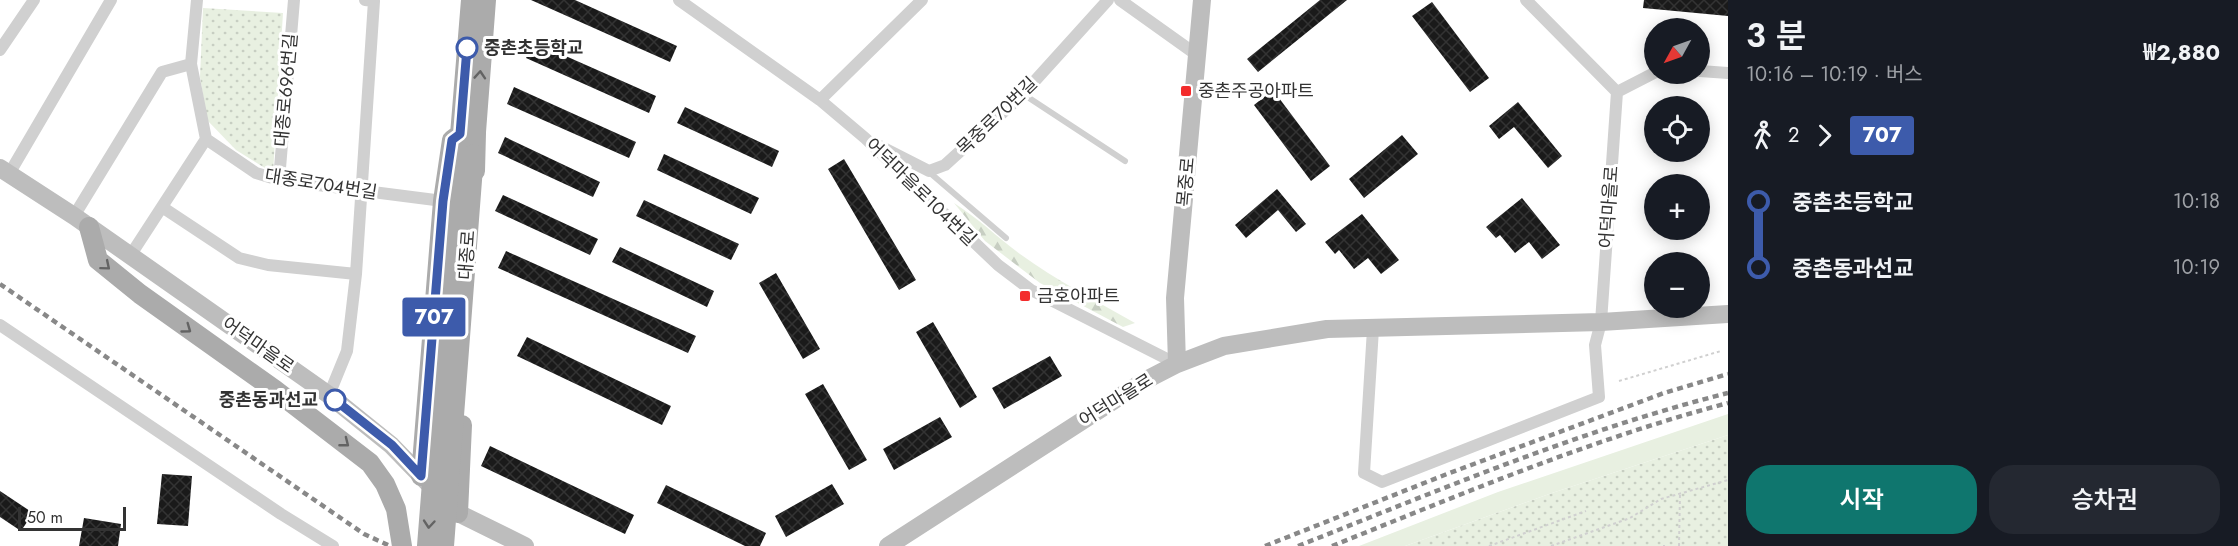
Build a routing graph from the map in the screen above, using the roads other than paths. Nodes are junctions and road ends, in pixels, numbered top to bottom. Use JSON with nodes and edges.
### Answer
{"nodes":[{"id":1,"x":34,"y":0,"type":"edge"},
{"id":2,"x":111,"y":0,"type":"edge"},
{"id":3,"x":197,"y":0,"type":"edge"},
{"id":4,"x":294,"y":0,"type":"edge"},
{"id":5,"x":365,"y":0,"type":"edge"},
{"id":6,"x":471,"y":0,"type":"edge"},
{"id":7,"x":486,"y":0,"type":"edge"},
{"id":8,"x":679,"y":0,"type":"edge"},
{"id":9,"x":922,"y":0,"type":"edge"},
{"id":10,"x":1108,"y":0,"type":"edge"},
{"id":11,"x":1120,"y":0,"type":"edge"},
{"id":12,"x":1202,"y":0,"type":"edge"},
{"id":13,"x":1526,"y":0,"type":"edge"},
{"id":14,"x":374,"y":1,"type":"edge"},
{"id":15,"x":0,"y":50,"type":"edge"},
{"id":16,"x":1197,"y":56,"type":"junction"},
{"id":17,"x":191,"y":64,"type":"junction"},
{"id":18,"x":1710,"y":72,"type":"edge"},
{"id":19,"x":1728,"y":73,"type":"edge"},
{"id":20,"x":1644,"y":78,"type":"edge"},
{"id":21,"x":1617,"y":92,"type":"junction"},
{"id":22,"x":1023,"y":94,"type":"junction"},
{"id":23,"x":820,"y":99,"type":"junction"},
{"id":24,"x":865,"y":138,"type":"junction"},
{"id":25,"x":206,"y":139,"type":"junction"},
{"id":26,"x":467,"y":143,"type":"junction"},
{"id":27,"x":1125,"y":161,"type":"dead end"},
{"id":28,"x":4,"y":171,"type":"edge"},
{"id":29,"x":929,"y":171,"type":"junction"},
{"id":30,"x":279,"y":180,"type":"junction"},
{"id":31,"x":362,"y":192,"type":"junction"},
{"id":32,"x":443,"y":201,"type":"junction"},
{"id":33,"x":162,"y":207,"type":"junction"},
{"id":34,"x":81,"y":221,"type":"junction"},
{"id":35,"x":1006,"y":238,"type":"dead end"},
{"id":36,"x":130,"y":256,"type":"junction"},
{"id":37,"x":356,"y":274,"type":"junction"},
{"id":38,"x":1728,"y":314,"type":"edge"},
{"id":39,"x":1601,"y":322,"type":"junction"},
{"id":40,"x":0,"y":325,"type":"edge"},
{"id":41,"x":1372,"y":329,"type":"junction"},
{"id":42,"x":1177,"y":364,"type":"junction"},
{"id":43,"x":329,"y":395,"type":"junction"},
{"id":44,"x":421,"y":476,"type":"junction"},
{"id":45,"x":458,"y":513,"type":"junction"},
{"id":46,"x":333,"y":546,"type":"edge"},
{"id":47,"x":402,"y":546,"type":"edge"},
{"id":48,"x":427,"y":546,"type":"edge"},
{"id":49,"x":444,"y":546,"type":"edge"},
{"id":50,"x":525,"y":546,"type":"edge"},
{"id":51,"x":888,"y":546,"type":"edge"}],
"edges":[{"from":1,"to":15,"type":"street"},
{"from":2,"to":28,"type":"street","name":"어덕마을로"},
{"from":3,"to":17,"type":"street"},
{"from":4,"to":30,"type":"street","name":"대종로696번길"},
{"from":5,"to":14,"type":"street"},
{"from":6,"to":26,"type":"main road","name":"대종로"},
{"from":26,"to":7,"type":"main road","name":"대종로","one_way":true},
{"from":8,"to":23,"type":"street","name":"어덕마을로104번길"},
{"from":9,"to":23,"type":"street"},
{"from":10,"to":22,"type":"street","name":"목중로70번길"},
{"from":11,"to":16,"type":"street"},
{"from":12,"to":16,"type":"main road","name":"목중로"},
{"from":13,"to":21,"type":"street"},
{"from":14,"to":31,"type":"street"},
{"from":16,"to":42,"type":"main road","name":"목중로"},
{"from":17,"to":25,"type":"street"},
{"from":17,"to":34,"type":"street"},
{"from":18,"to":19,"type":"street"},
{"from":20,"to":21,"type":"street"},
{"from":21,"to":39,"type":"street","name":"어덕마을로"},
{"from":22,"to":27,"type":"lane"},
{"from":22,"to":29,"type":"street","name":"목중로70번길"},
{"from":23,"to":24,"type":"street","name":"어덕마을로104번길"},
{"from":24,"to":29,"type":"street"},
{"from":24,"to":42,"type":"street","name":"어덕마을로104번길"},
{"from":25,"to":30,"type":"street","name":"대종로704번길"},
{"from":25,"to":33,"type":"street"},
{"from":26,"to":32,"type":"main road"},
{"from":26,"to":45,"type":"main road"},
{"from":26,"to":48,"type":"main road","name":"대종로","one_way":true,"bridge":true},
{"from":26,"to":49,"type":"main road","name":"대종로","bridge":true},
{"from":28,"to":34,"type":"main road","name":"어덕마을로"},
{"from":29,"to":35,"type":"lane"},
{"from":30,"to":31,"type":"street","name":"대종로704번길"},
{"from":31,"to":32,"type":"street","name":"대종로704번길"},
{"from":31,"to":37,"type":"street"},
{"from":32,"to":44,"type":"main road"},
{"from":33,"to":36,"type":"street"},
{"from":33,"to":37,"type":"street"},
{"from":34,"to":36,"type":"main road","name":"어덕마을로"},
{"from":34,"to":47,"type":"main road","one_way":true},
{"from":36,"to":43,"type":"main road","name":"어덕마을로"},
{"from":37,"to":43,"type":"street"},
{"from":38,"to":39,"type":"main road","name":"어덕마을로"},
{"from":39,"to":41,"type":"main road","name":"어덕마을로"},
{"from":39,"to":41,"type":"street","name":"어덕마을로"},
{"from":40,"to":46,"type":"street"},
{"from":41,"to":42,"type":"main road","name":"어덕마을로"},
{"from":42,"to":51,"type":"main road","name":"어덕마을로"},
{"from":43,"to":44,"type":"main road","name":"어덕마을로"},
{"from":44,"to":45,"type":"main road","name":"어덕마을로"},
{"from":45,"to":50,"type":"main road","name":"어덕마을로"}]}
